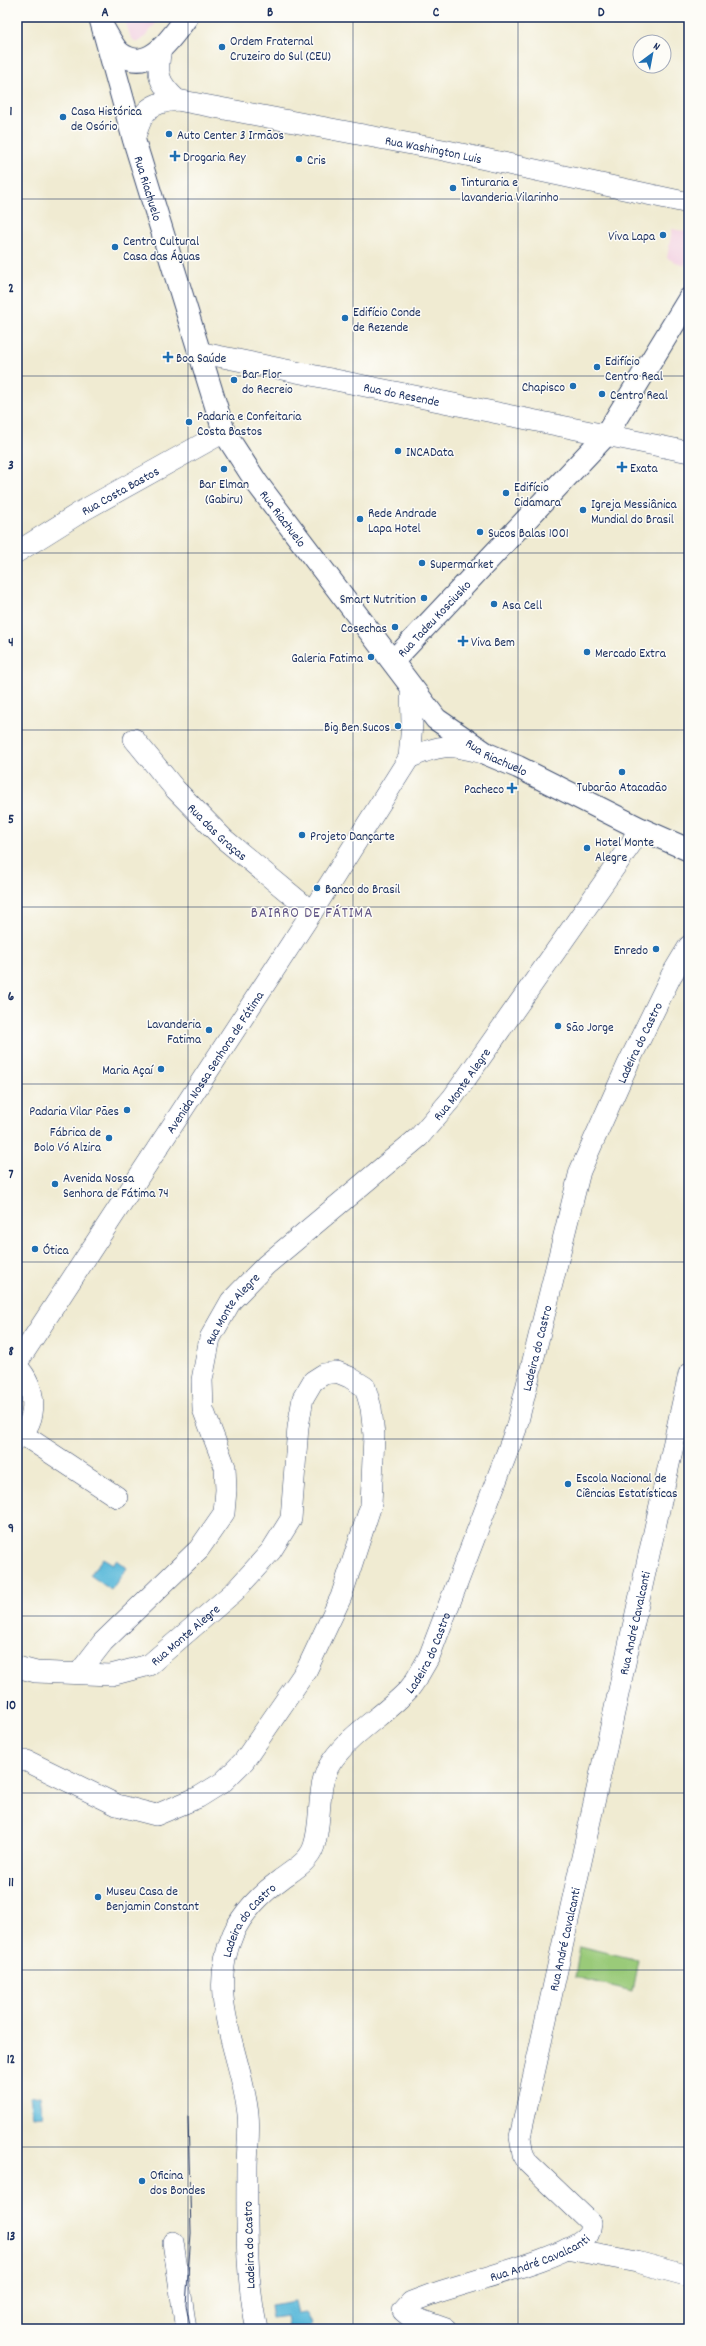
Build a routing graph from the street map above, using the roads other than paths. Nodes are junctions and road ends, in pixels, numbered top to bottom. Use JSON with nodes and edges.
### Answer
{"nodes":[{"id":1,"x":187,"y":17,"type":"edge"},
{"id":2,"x":102,"y":24,"type":"edge"},
{"id":3,"x":161,"y":49,"type":"junction"},
{"id":4,"x":177,"y":100,"type":"junction"},
{"id":5,"x":134,"y":140,"type":"junction"},
{"id":6,"x":689,"y":203,"type":"edge"},
{"id":7,"x":689,"y":299,"type":"edge"},
{"id":8,"x":198,"y":352,"type":"junction"},
{"id":9,"x":224,"y":432,"type":"junction"},
{"id":10,"x":606,"y":435,"type":"junction"},
{"id":11,"x":689,"y":452,"type":"edge"},
{"id":12,"x":17,"y":552,"type":"edge"},
{"id":13,"x":393,"y":661,"type":"junction"},
{"id":14,"x":411,"y":686,"type":"junction"},
{"id":15,"x":134,"y":739,"type":"dead end"},
{"id":16,"x":487,"y":754,"type":"junction"},
{"id":17,"x":409,"y":758,"type":"junction"},
{"id":18,"x":639,"y":828,"type":"junction"},
{"id":19,"x":689,"y":850,"type":"edge"},
{"id":20,"x":312,"y":912,"type":"junction"},
{"id":21,"x":689,"y":946,"type":"edge"},
{"id":22,"x":17,"y":1363,"type":"edge"},
{"id":23,"x":17,"y":1366,"type":"edge"},
{"id":24,"x":689,"y":1374,"type":"edge"},
{"id":25,"x":19,"y":1437,"type":"edge"},
{"id":26,"x":117,"y":1497,"type":"dead end"},
{"id":27,"x":17,"y":1667,"type":"edge"},
{"id":28,"x":79,"y":1673,"type":"junction"},
{"id":29,"x":17,"y":1761,"type":"edge"},
{"id":30,"x":173,"y":2242,"type":"dead end"},
{"id":31,"x":567,"y":2249,"type":"junction"},
{"id":32,"x":689,"y":2276,"type":"edge"},
{"id":33,"x":186,"y":2329,"type":"edge"},
{"id":34,"x":257,"y":2329,"type":"edge"},
{"id":35,"x":446,"y":2329,"type":"edge"}],
"edges":[{"from":1,"to":3,"type":"main road"},
{"from":2,"to":3,"type":"main road"},
{"from":2,"to":5,"type":"main road","name":"Rua Riachuelo"},
{"from":3,"to":4,"type":"street"},
{"from":4,"to":5,"type":"street","name":"Rua Washington Luis"},
{"from":4,"to":6,"type":"street","name":"Rua Washington Luis"},
{"from":5,"to":8,"type":"main road","name":"Rua Riachuelo"},
{"from":7,"to":10,"type":"main road","name":"Rua Tadeu Kosciusko"},
{"from":8,"to":9,"type":"main road","name":"Rua Riachuelo"},
{"from":8,"to":10,"type":"street","name":"Rua do Resende"},
{"from":9,"to":12,"type":"street","name":"Rua Costa Bastos"},
{"from":9,"to":13,"type":"main road","name":"Rua Riachuelo"},
{"from":10,"to":11,"type":"street","name":"Rua do Resende"},
{"from":10,"to":13,"type":"main road","name":"Rua Tadeu Kosciusko"},
{"from":13,"to":14,"type":"main road","name":"Rua Riachuelo"},
{"from":14,"to":16,"type":"main road","name":"Rua Riachuelo"},
{"from":14,"to":17,"type":"street","name":"Avenida Nossa Senhora de Fátima"},
{"from":15,"to":20,"type":"street","name":"Rua das Graças"},
{"from":16,"to":17,"type":"street"},
{"from":16,"to":18,"type":"main road","name":"Rua Riachuelo"},
{"from":17,"to":20,"type":"street","name":"Avenida Nossa Senhora de Fátima"},
{"from":18,"to":19,"type":"main road","name":"Rua Riachuelo"},
{"from":18,"to":28,"type":"street","name":"Rua Monte Alegre"},
{"from":20,"to":22,"type":"street","name":"Avenida Nossa Senhora de Fátima"},
{"from":21,"to":34,"type":"street","name":"Ladeira do Castro"},
{"from":23,"to":25,"type":"street"},
{"from":24,"to":31,"type":"street","name":"Rua André Cavalcanti"},
{"from":25,"to":26,"type":"street"},
{"from":27,"to":28,"type":"street"},
{"from":28,"to":29,"type":"street","name":"Rua Monte Alegre"},
{"from":30,"to":33,"type":"street"},
{"from":31,"to":32,"type":"street"},
{"from":31,"to":35,"type":"street","name":"Rua André Cavalcanti"}]}
